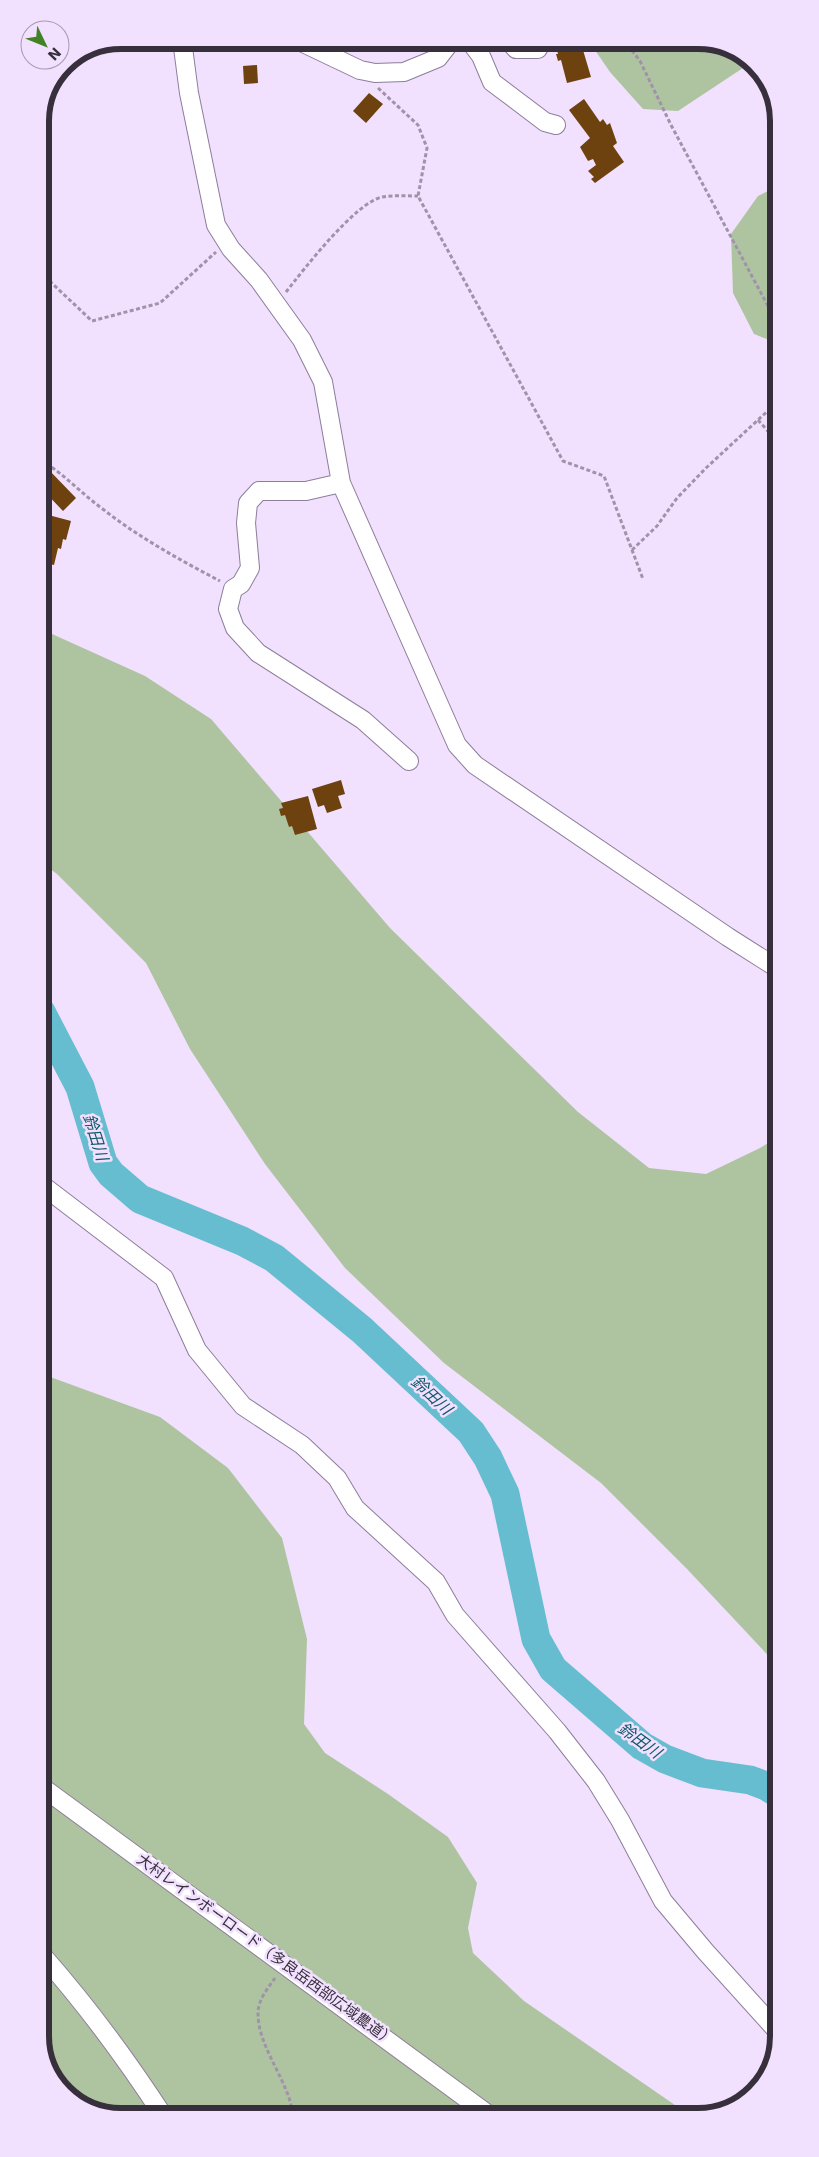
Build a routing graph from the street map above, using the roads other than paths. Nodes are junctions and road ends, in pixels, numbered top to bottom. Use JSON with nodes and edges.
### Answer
{"nodes":[{"id":1,"x":183,"y":49,"type":"edge"},
{"id":2,"x":316,"y":49,"type":"edge"},
{"id":3,"x":445,"y":49,"type":"edge"},
{"id":4,"x":476,"y":49,"type":"edge"},
{"id":5,"x":516,"y":49,"type":"edge"},
{"id":6,"x":538,"y":49,"type":"dead end"},
{"id":7,"x":556,"y":125,"type":"dead end"},
{"id":8,"x":342,"y":483,"type":"junction"},
{"id":9,"x":409,"y":761,"type":"dead end"},
{"id":10,"x":770,"y":964,"type":"edge"},
{"id":11,"x":49,"y":1189,"type":"edge"},
{"id":12,"x":49,"y":1792,"type":"edge"},
{"id":13,"x":49,"y":1963,"type":"edge"},
{"id":14,"x":770,"y":2023,"type":"edge"},
{"id":15,"x":158,"y":2108,"type":"edge"},
{"id":16,"x":480,"y":2108,"type":"edge"}],
"edges":[{"from":1,"to":8,"type":"street"},
{"from":2,"to":3,"type":"street"},
{"from":4,"to":7,"type":"street"},
{"from":5,"to":6,"type":"street"},
{"from":8,"to":9,"type":"street"},
{"from":8,"to":10,"type":"street"},
{"from":11,"to":14,"type":"street"},
{"from":12,"to":16,"type":"street","name":"大村レインボーロード（多良岳西部広域農道）"},
{"from":13,"to":15,"type":"street"}]}
